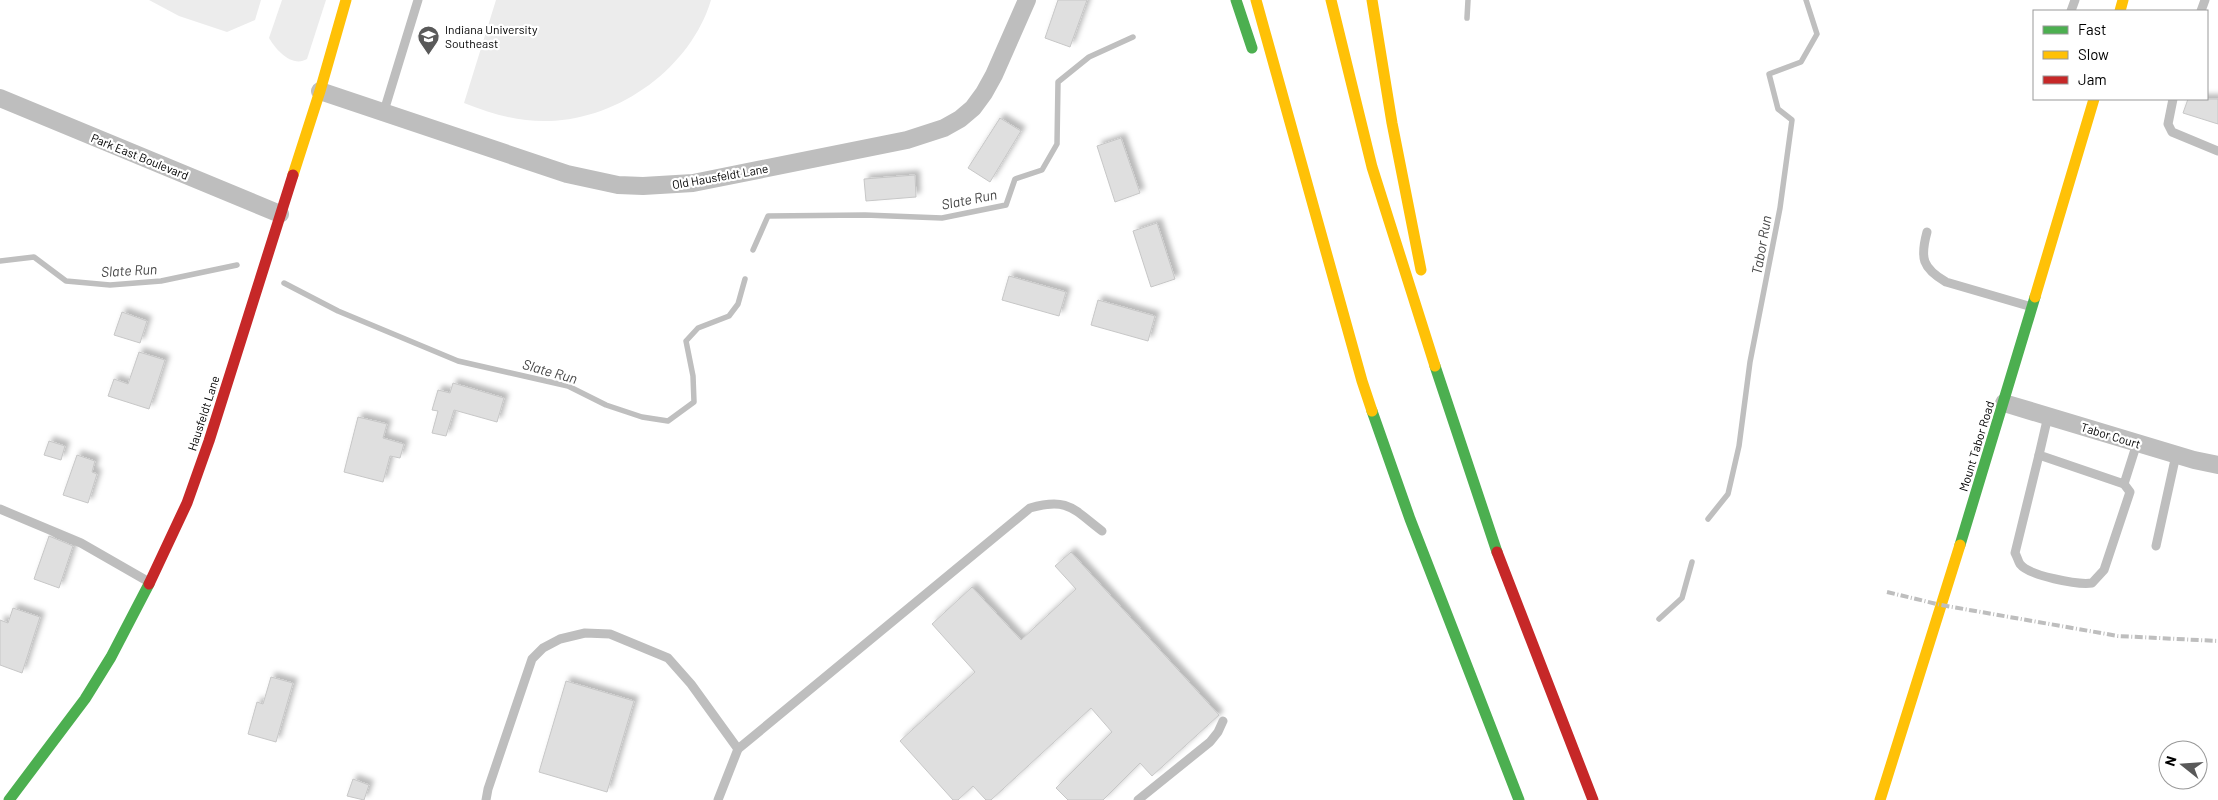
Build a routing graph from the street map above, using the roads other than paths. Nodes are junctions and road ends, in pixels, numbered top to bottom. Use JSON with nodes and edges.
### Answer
{"nodes":[{"id":1,"x":346,"y":0,"type":"edge"},
{"id":2,"x":418,"y":0,"type":"edge"},
{"id":3,"x":1027,"y":0,"type":"edge"},
{"id":4,"x":1236,"y":0,"type":"edge"},
{"id":5,"x":1256,"y":0,"type":"edge"},
{"id":6,"x":1331,"y":0,"type":"edge"},
{"id":7,"x":1372,"y":0,"type":"edge"},
{"id":8,"x":1255,"y":56,"type":"dead end"},
{"id":9,"x":320,"y":91,"type":"junction"},
{"id":10,"x":0,"y":98,"type":"edge"},
{"id":11,"x":2094,"y":100,"type":"edge"},
{"id":12,"x":2173,"y":100,"type":"edge"},
{"id":13,"x":384,"y":111,"type":"junction"},
{"id":14,"x":1275,"y":111,"type":"dead end"},
{"id":15,"x":2218,"y":150,"type":"edge"},
{"id":16,"x":280,"y":214,"type":"junction"},
{"id":17,"x":1926,"y":232,"type":"dead end"},
{"id":18,"x":1324,"y":248,"type":"junction"},
{"id":19,"x":1422,"y":278,"type":"dead end"},
{"id":20,"x":1426,"y":298,"type":"dead end"},
{"id":21,"x":2032,"y":307,"type":"junction"},
{"id":22,"x":2004,"y":403,"type":"junction"},
{"id":23,"x":1447,"y":404,"type":"junction"},
{"id":24,"x":2048,"y":416,"type":"junction"},
{"id":25,"x":2137,"y":443,"type":"junction"},
{"id":26,"x":2176,"y":454,"type":"junction"},
{"id":27,"x":2039,"y":456,"type":"junction"},
{"id":28,"x":2218,"y":465,"type":"edge"},
{"id":29,"x":2124,"y":484,"type":"junction"},
{"id":30,"x":0,"y":509,"type":"edge"},
{"id":31,"x":1102,"y":531,"type":"dead end"},
{"id":32,"x":2156,"y":546,"type":"dead end"},
{"id":33,"x":150,"y":583,"type":"junction"},
{"id":34,"x":1223,"y":721,"type":"dead end"},
{"id":35,"x":738,"y":749,"type":"junction"},
{"id":36,"x":9,"y":800,"type":"edge"},
{"id":37,"x":486,"y":800,"type":"edge"},
{"id":38,"x":718,"y":800,"type":"edge"},
{"id":39,"x":1138,"y":800,"type":"edge"},
{"id":40,"x":1519,"y":800,"type":"edge"},
{"id":41,"x":1593,"y":800,"type":"edge"},
{"id":42,"x":1880,"y":800,"type":"edge"}],
"edges":[{"from":1,"to":9,"type":"main road","name":"Hausfeldt Lane"},
{"from":2,"to":13,"type":"lane"},
{"from":3,"to":13,"type":"street","name":"Old Hausfeldt Lane"},
{"from":4,"to":8,"type":"main road"},
{"from":5,"to":18,"type":"main road"},
{"from":6,"to":23,"type":"main road"},
{"from":7,"to":19,"type":"main road"},
{"from":9,"to":13,"type":"street","name":"Old Hausfeldt Lane"},
{"from":9,"to":16,"type":"main road","name":"Hausfeldt Lane"},
{"from":10,"to":16,"type":"street","name":"Park East Boulevard"},
{"from":11,"to":21,"type":"main road","name":"Mount Tabor Road"},
{"from":12,"to":15,"type":"lane"},
{"from":14,"to":18,"type":"main road"},
{"from":16,"to":33,"type":"main road","name":"Hausfeldt Lane"},
{"from":17,"to":21,"type":"lane"},
{"from":18,"to":40,"type":"main road"},
{"from":20,"to":23,"type":"main road"},
{"from":21,"to":22,"type":"main road","name":"Mount Tabor Road"},
{"from":22,"to":24,"type":"street","name":"Tabor Court"},
{"from":22,"to":42,"type":"main road","name":"Mount Tabor Road"},
{"from":23,"to":41,"type":"main road"},
{"from":24,"to":25,"type":"street","name":"Tabor Court"},
{"from":24,"to":27,"type":"lane"},
{"from":25,"to":26,"type":"street","name":"Tabor Court"},
{"from":25,"to":29,"type":"lane"},
{"from":26,"to":28,"type":"street","name":"Tabor Court"},
{"from":26,"to":32,"type":"lane"},
{"from":27,"to":29,"type":"lane"},
{"from":27,"to":29,"type":"lane"},
{"from":30,"to":33,"type":"lane"},
{"from":31,"to":35,"type":"lane"},
{"from":33,"to":36,"type":"main road","name":"Hausfeldt Lane"},
{"from":34,"to":39,"type":"lane"},
{"from":35,"to":37,"type":"lane"},
{"from":35,"to":38,"type":"lane"}]}
